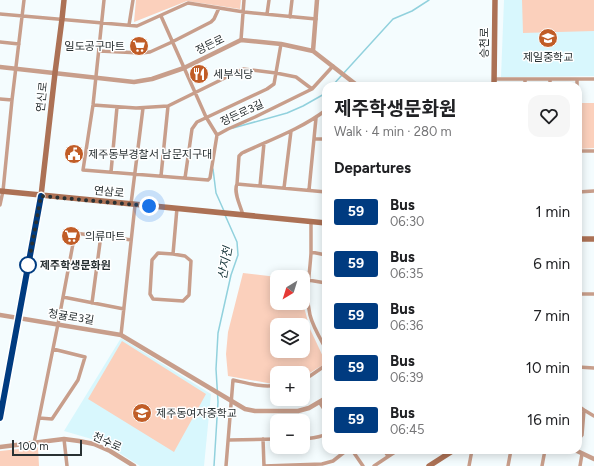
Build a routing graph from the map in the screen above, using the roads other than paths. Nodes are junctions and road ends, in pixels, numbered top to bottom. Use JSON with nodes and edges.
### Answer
{"nodes":[{"id":1,"x":24,"y":0,"type":"edge"},
{"id":2,"x":64,"y":0,"type":"edge"},
{"id":3,"x":104,"y":0,"type":"edge"},
{"id":4,"x":133,"y":0,"type":"edge"},
{"id":5,"x":244,"y":0,"type":"edge"},
{"id":6,"x":269,"y":0,"type":"edge"},
{"id":7,"x":292,"y":0,"type":"edge"},
{"id":8,"x":317,"y":0,"type":"edge"},
{"id":9,"x":495,"y":0,"type":"edge"},
{"id":10,"x":219,"y":8,"type":"junction"},
{"id":11,"x":244,"y":12,"type":"junction"},
{"id":12,"x":0,"y":14,"type":"edge"},
{"id":13,"x":267,"y":14,"type":"junction"},
{"id":14,"x":23,"y":16,"type":"junction"},
{"id":15,"x":161,"y":16,"type":"junction"},
{"id":16,"x":290,"y":17,"type":"junction"},
{"id":17,"x":62,"y":19,"type":"junction"},
{"id":18,"x":316,"y":19,"type":"junction"},
{"id":19,"x":102,"y":22,"type":"junction"},
{"id":20,"x":129,"y":25,"type":"junction"},
{"id":21,"x":241,"y":40,"type":"junction"},
{"id":22,"x":0,"y":42,"type":"edge"},
{"id":23,"x":172,"y":42,"type":"junction"},
{"id":24,"x":19,"y":44,"type":"junction"},
{"id":25,"x":282,"y":44,"type":"junction"},
{"id":26,"x":99,"y":51,"type":"junction"},
{"id":27,"x":313,"y":51,"type":"junction"},
{"id":28,"x":331,"y":65,"type":"junction"},
{"id":29,"x":0,"y":67,"type":"edge"},
{"id":30,"x":184,"y":68,"type":"junction"},
{"id":31,"x":16,"y":69,"type":"junction"},
{"id":32,"x":55,"y":73,"type":"junction"},
{"id":33,"x":276,"y":73,"type":"junction"},
{"id":34,"x":96,"y":78,"type":"junction"},
{"id":35,"x":494,"y":79,"type":"joint"},
{"id":36,"x":525,"y":79,"type":"joint"},
{"id":37,"x":550,"y":79,"type":"joint"},
{"id":38,"x":577,"y":79,"type":"joint"},
{"id":39,"x":594,"y":79,"type":"edge"},
{"id":40,"x":351,"y":82,"type":"edge"},
{"id":41,"x":312,"y":89,"type":"junction"},
{"id":42,"x":196,"y":93,"type":"junction"},
{"id":43,"x":0,"y":99,"type":"edge"},
{"id":44,"x":12,"y":100,"type":"junction"},
{"id":45,"x":93,"y":105,"type":"junction"},
{"id":46,"x":168,"y":106,"type":"junction"},
{"id":47,"x":116,"y":107,"type":"junction"},
{"id":48,"x":143,"y":108,"type":"junction"},
{"id":49,"x":322,"y":113,"type":"edge"},
{"id":50,"x":206,"y":117,"type":"junction"},
{"id":51,"x":316,"y":118,"type":"junction"},
{"id":52,"x":291,"y":131,"type":"junction"},
{"id":53,"x":216,"y":135,"type":"junction"},
{"id":54,"x":314,"y":139,"type":"junction"},
{"id":55,"x":322,"y":139,"type":"edge"},
{"id":56,"x":264,"y":143,"type":"junction"},
{"id":57,"x":582,"y":151,"type":"edge"},
{"id":58,"x":594,"y":151,"type":"edge"},
{"id":59,"x":0,"y":163,"type":"edge"},
{"id":60,"x":6,"y":164,"type":"junction"},
{"id":61,"x":111,"y":172,"type":"junction"},
{"id":62,"x":135,"y":174,"type":"junction"},
{"id":63,"x":161,"y":176,"type":"junction"},
{"id":64,"x":184,"y":178,"type":"junction"},
{"id":65,"x":237,"y":184,"type":"junction"},
{"id":66,"x":260,"y":186,"type":"junction"},
{"id":67,"x":284,"y":188,"type":"junction"},
{"id":68,"x":309,"y":190,"type":"junction"},
{"id":69,"x":2,"y":191,"type":"edge"},
{"id":70,"x":594,"y":191,"type":"edge"},
{"id":71,"x":322,"y":192,"type":"edge"},
{"id":72,"x":582,"y":192,"type":"edge"},
{"id":73,"x":41,"y":196,"type":"junction"},
{"id":74,"x":133,"y":204,"type":"junction"},
{"id":75,"x":0,"y":205,"type":"edge"},
{"id":76,"x":177,"y":208,"type":"junction"},
{"id":77,"x":242,"y":215,"type":"junction"},
{"id":78,"x":311,"y":222,"type":"junction"},
{"id":79,"x":322,"y":223,"type":"edge"},
{"id":80,"x":101,"y":235,"type":"junction"},
{"id":81,"x":582,"y":239,"type":"edge"},
{"id":82,"x":594,"y":239,"type":"edge"},
{"id":83,"x":131,"y":240,"type":"junction"},
{"id":84,"x":311,"y":252,"type":"junction"},
{"id":85,"x":322,"y":253,"type":"edge"},
{"id":86,"x":173,"y":254,"type":"junction"},
{"id":87,"x":309,"y":270,"type":"edge"},
{"id":88,"x":310,"y":280,"type":"edge"},
{"id":89,"x":322,"y":282,"type":"edge"},
{"id":90,"x":582,"y":294,"type":"edge"},
{"id":91,"x":594,"y":294,"type":"edge"},
{"id":92,"x":63,"y":297,"type":"junction"},
{"id":93,"x":92,"y":303,"type":"junction"},
{"id":94,"x":124,"y":309,"type":"junction"},
{"id":95,"x":310,"y":310,"type":"edge"},
{"id":96,"x":0,"y":315,"type":"edge"},
{"id":97,"x":18,"y":318,"type":"junction"},
{"id":98,"x":58,"y":324,"type":"junction"},
{"id":99,"x":121,"y":335,"type":"junction"},
{"id":100,"x":322,"y":341,"type":"edge"},
{"id":101,"x":53,"y":349,"type":"junction"},
{"id":102,"x":582,"y":367,"type":"edge"},
{"id":103,"x":322,"y":368,"type":"edge"},
{"id":104,"x":594,"y":368,"type":"edge"},
{"id":105,"x":310,"y":376,"type":"edge"},
{"id":106,"x":270,"y":386,"type":"edge"},
{"id":107,"x":232,"y":401,"type":"junction"},
{"id":108,"x":320,"y":402,"type":"joint"},
{"id":109,"x":322,"y":405,"type":"edge"},
{"id":110,"x":584,"y":410,"type":"joint"},
{"id":111,"x":594,"y":416,"type":"edge"},
{"id":112,"x":0,"y":418,"type":"edge"},
{"id":113,"x":39,"y":418,"type":"junction"},
{"id":114,"x":582,"y":435,"type":"edge"},
{"id":115,"x":322,"y":436,"type":"edge"},
{"id":116,"x":310,"y":438,"type":"edge"},
{"id":117,"x":64,"y":439,"type":"junction"},
{"id":118,"x":263,"y":439,"type":"junction"},
{"id":119,"x":270,"y":439,"type":"edge"},
{"id":120,"x":229,"y":440,"type":"junction"},
{"id":121,"x":34,"y":443,"type":"junction"},
{"id":122,"x":0,"y":447,"type":"edge"},
{"id":123,"x":342,"y":454,"type":"edge"},
{"id":124,"x":355,"y":454,"type":"edge"},
{"id":125,"x":391,"y":454,"type":"edge"},
{"id":126,"x":447,"y":454,"type":"edge"},
{"id":127,"x":471,"y":454,"type":"edge"},
{"id":128,"x":510,"y":454,"type":"edge"},
{"id":129,"x":544,"y":454,"type":"edge"},
{"id":130,"x":582,"y":454,"type":"joint"},
{"id":131,"x":388,"y":456,"type":"joint"},
{"id":132,"x":594,"y":459,"type":"edge"},
{"id":133,"x":67,"y":466,"type":"edge"},
{"id":134,"x":134,"y":466,"type":"edge"},
{"id":135,"x":226,"y":466,"type":"edge"},
{"id":136,"x":264,"y":466,"type":"edge"},
{"id":137,"x":363,"y":466,"type":"edge"},
{"id":138,"x":374,"y":466,"type":"edge"},
{"id":139,"x":429,"y":466,"type":"edge"},
{"id":140,"x":469,"y":466,"type":"edge"},
{"id":141,"x":508,"y":466,"type":"edge"},
{"id":142,"x":542,"y":466,"type":"edge"},
{"id":143,"x":580,"y":466,"type":"edge"}],
"edges":[{"from":1,"to":14,"type":"street"},
{"from":2,"to":17,"type":"main road","name":"연신로"},
{"from":3,"to":19,"type":"street"},
{"from":4,"to":20,"type":"street"},
{"from":5,"to":11,"type":"street"},
{"from":6,"to":13,"type":"street"},
{"from":7,"to":16,"type":"street"},
{"from":8,"to":18,"type":"street"},
{"from":9,"to":35,"type":"main road","name":"승천로"},
{"from":10,"to":11,"type":"street"},
{"from":10,"to":15,"type":"street"},
{"from":10,"to":23,"type":"street"},
{"from":11,"to":13,"type":"street"},
{"from":11,"to":21,"type":"street"},
{"from":12,"to":14,"type":"street"},
{"from":13,"to":16,"type":"street"},
{"from":14,"to":17,"type":"street"},
{"from":14,"to":24,"type":"street"},
{"from":15,"to":20,"type":"street"},
{"from":15,"to":23,"type":"street"},
{"from":16,"to":18,"type":"street"},
{"from":17,"to":19,"type":"street"},
{"from":17,"to":32,"type":"main road","name":"연신로"},
{"from":18,"to":27,"type":"street"},
{"from":19,"to":20,"type":"street"},
{"from":19,"to":26,"type":"street"},
{"from":21,"to":25,"type":"street","name":"정든로"},
{"from":21,"to":30,"type":"street","name":"정든로"},
{"from":22,"to":24,"type":"street"},
{"from":23,"to":26,"type":"street"},
{"from":23,"to":30,"type":"street"},
{"from":24,"to":31,"type":"street"},
{"from":25,"to":27,"type":"street","name":"정든로"},
{"from":25,"to":33,"type":"street"},
{"from":26,"to":34,"type":"street"},
{"from":27,"to":28,"type":"street","name":"정든로"},
{"from":28,"to":40,"type":"street","name":"정든로"},
{"from":28,"to":41,"type":"street","name":"정든로3길"},
{"from":29,"to":31,"type":"street","name":"정든로"},
{"from":30,"to":34,"type":"street","name":"정든로"},
{"from":30,"to":42,"type":"street"},
{"from":31,"to":32,"type":"street","name":"정든로"},
{"from":31,"to":44,"type":"street"},
{"from":32,"to":34,"type":"street","name":"정든로"},
{"from":32,"to":73,"type":"main road","name":"연신로"},
{"from":33,"to":41,"type":"street"},
{"from":33,"to":42,"type":"street"},
{"from":33,"to":50,"type":"street"},
{"from":34,"to":45,"type":"street","name":"정든로3길"},
{"from":35,"to":36,"type":"street"},
{"from":36,"to":37,"type":"street"},
{"from":37,"to":38,"type":"street"},
{"from":38,"to":39,"type":"street"},
{"from":41,"to":53,"type":"street","name":"정든로3길"},
{"from":42,"to":46,"type":"street"},
{"from":42,"to":50,"type":"street"},
{"from":43,"to":44,"type":"street"},
{"from":44,"to":60,"type":"street"},
{"from":45,"to":47,"type":"street"},
{"from":45,"to":61,"type":"street","name":"정든로3길"},
{"from":46,"to":48,"type":"street"},
{"from":46,"to":63,"type":"street"},
{"from":47,"to":48,"type":"street"},
{"from":47,"to":61,"type":"street"},
{"from":48,"to":62,"type":"street"},
{"from":49,"to":51,"type":"street"},
{"from":50,"to":53,"type":"street"},
{"from":50,"to":64,"type":"street"},
{"from":51,"to":52,"type":"street"},
{"from":51,"to":54,"type":"street"},
{"from":52,"to":56,"type":"street"},
{"from":52,"to":67,"type":"street"},
{"from":53,"to":64,"type":"street","name":"정든로3길"},
{"from":54,"to":55,"type":"street"},
{"from":54,"to":68,"type":"street"},
{"from":56,"to":65,"type":"street"},
{"from":56,"to":66,"type":"street"},
{"from":57,"to":58,"type":"street"},
{"from":59,"to":60,"type":"street"},
{"from":60,"to":69,"type":"street"},
{"from":61,"to":62,"type":"street","name":"정든로3길"},
{"from":62,"to":63,"type":"street","name":"정든로3길"},
{"from":62,"to":74,"type":"street"},
{"from":63,"to":64,"type":"street","name":"정든로3길"},
{"from":65,"to":66,"type":"street"},
{"from":65,"to":77,"type":"street"},
{"from":66,"to":67,"type":"street"},
{"from":67,"to":68,"type":"street"},
{"from":68,"to":71,"type":"street"},
{"from":69,"to":73,"type":"main road","name":"연삼로"},
{"from":69,"to":75,"type":"street"},
{"from":70,"to":72,"type":"street"},
{"from":73,"to":74,"type":"main road","name":"연삼로"},
{"from":73,"to":97,"type":"main road","name":"연신로"},
{"from":74,"to":76,"type":"main road","name":"연삼로"},
{"from":74,"to":83,"type":"street"},
{"from":76,"to":77,"type":"main road","name":"연삼로"},
{"from":76,"to":86,"type":"street"},
{"from":77,"to":78,"type":"main road"},
{"from":78,"to":79,"type":"main road"},
{"from":78,"to":84,"type":"street"},
{"from":80,"to":83,"type":"street"},
{"from":80,"to":92,"type":"street"},
{"from":80,"to":93,"type":"street"},
{"from":81,"to":82,"type":"main road"},
{"from":83,"to":94,"type":"street"},
{"from":84,"to":85,"type":"street"},
{"from":84,"to":87,"type":"street"},
{"from":86,"to":86,"type":"street"},
{"from":88,"to":89,"type":"street"},
{"from":90,"to":91,"type":"street"},
{"from":92,"to":93,"type":"street"},
{"from":92,"to":98,"type":"street"},
{"from":93,"to":94,"type":"street"},
{"from":94,"to":99,"type":"street"},
{"from":95,"to":100,"type":"street"},
{"from":96,"to":97,"type":"street","name":"청귤로3길"},
{"from":97,"to":98,"type":"street","name":"청귤로3길"},
{"from":97,"to":112,"type":"main road","name":"연신로"},
{"from":98,"to":99,"type":"street","name":"청귤로3길"},
{"from":98,"to":101,"type":"street"},
{"from":99,"to":107,"type":"street","name":"청귤로3길"},
{"from":101,"to":113,"type":"street"},
{"from":101,"to":113,"type":"street"},
{"from":102,"to":104,"type":"street"},
{"from":103,"to":105,"type":"street"},
{"from":106,"to":107,"type":"street"},
{"from":107,"to":108,"type":"street"},
{"from":107,"to":120,"type":"street"},
{"from":108,"to":109,"type":"street"},
{"from":110,"to":111,"type":"street"},
{"from":110,"to":114,"type":"street"},
{"from":113,"to":121,"type":"street"},
{"from":115,"to":116,"type":"street"},
{"from":117,"to":121,"type":"street","name":"천수로"},
{"from":117,"to":133,"type":"street"},
{"from":117,"to":134,"type":"street","name":"천수로"},
{"from":118,"to":119,"type":"street"},
{"from":118,"to":120,"type":"street"},
{"from":118,"to":136,"type":"street"},
{"from":120,"to":135,"type":"street"},
{"from":121,"to":122,"type":"street","name":"천수로"},
{"from":123,"to":136,"type":"street"},
{"from":124,"to":137,"type":"street"},
{"from":125,"to":131,"type":"street"},
{"from":126,"to":139,"type":"main road"},
{"from":127,"to":140,"type":"street"},
{"from":128,"to":141,"type":"street"},
{"from":129,"to":142,"type":"street"},
{"from":130,"to":132,"type":"street"},
{"from":130,"to":143,"type":"street"},
{"from":131,"to":138,"type":"street"}]}
